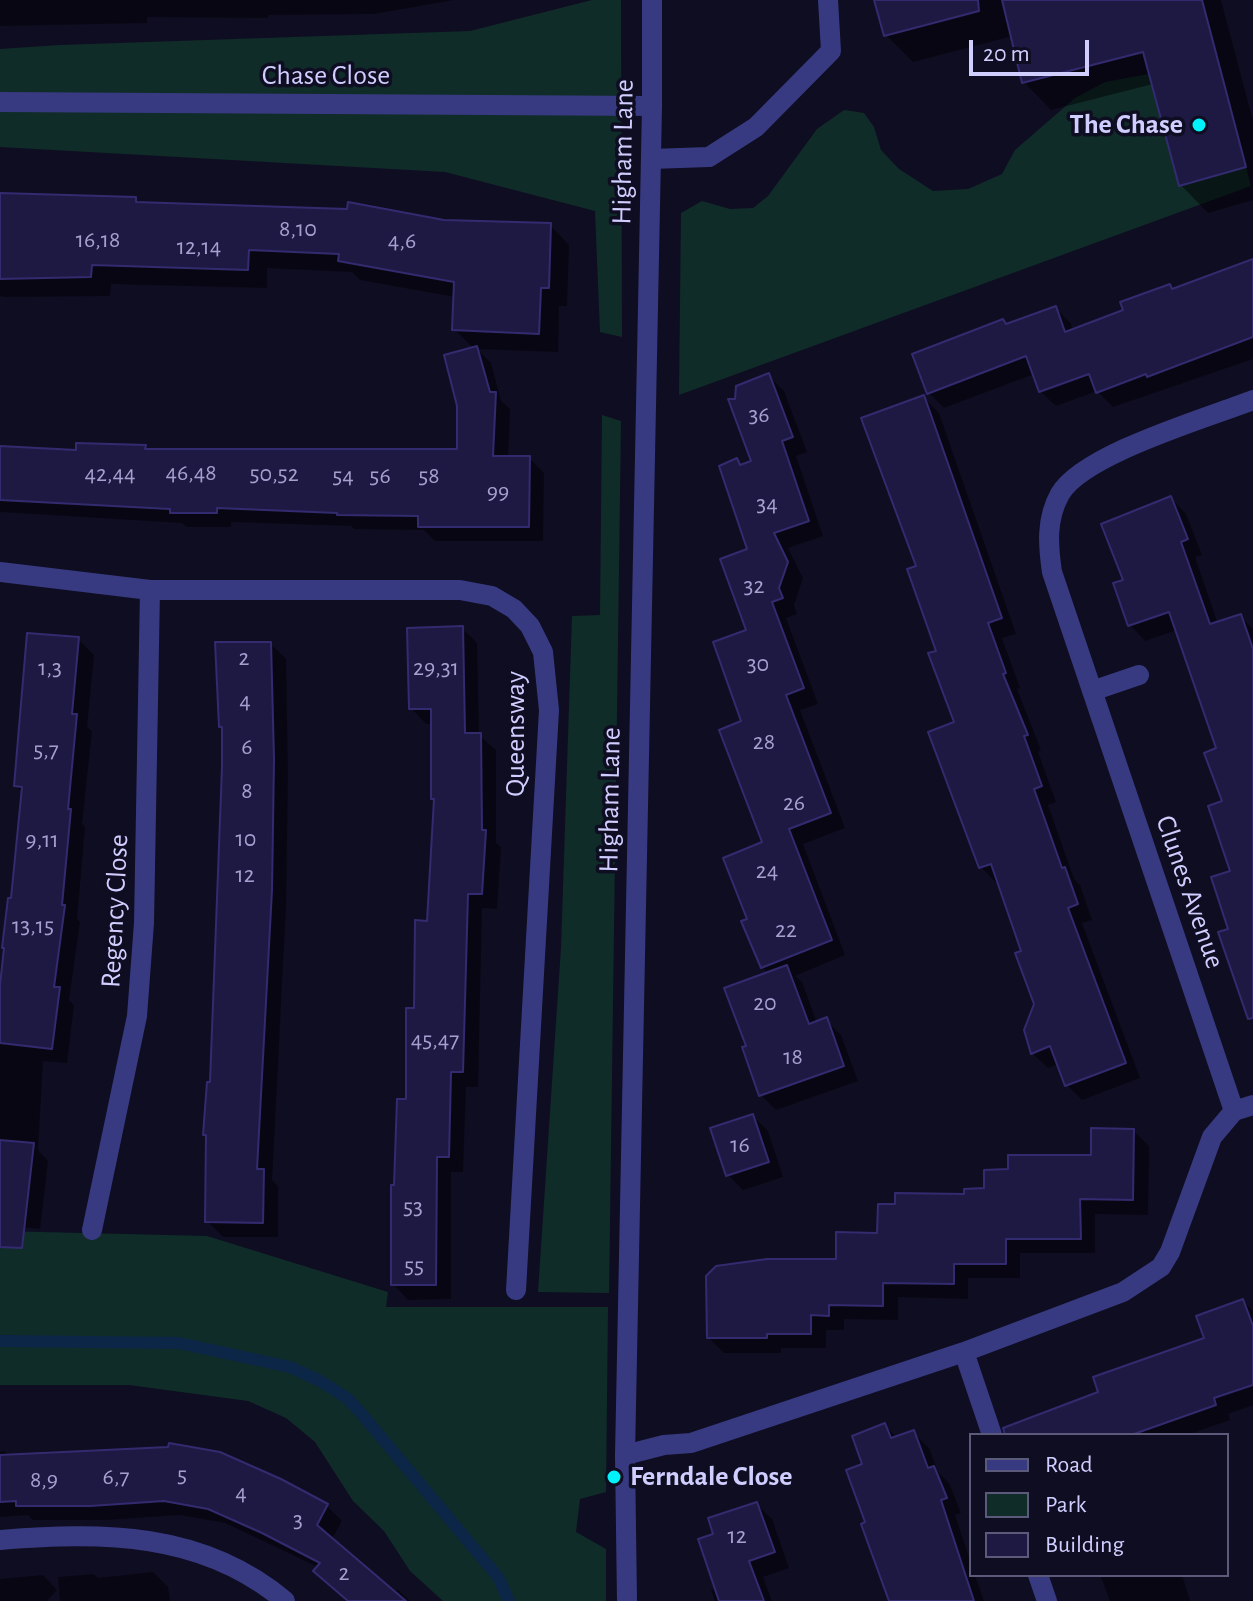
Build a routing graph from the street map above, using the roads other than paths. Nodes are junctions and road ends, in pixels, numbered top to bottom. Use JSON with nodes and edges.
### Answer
{"nodes":[{"id":1,"x":652,"y":0,"type":"edge"},
{"id":2,"x":828,"y":0,"type":"edge"},
{"id":3,"x":0,"y":102,"type":"edge"},
{"id":4,"x":652,"y":106,"type":"junction"},
{"id":5,"x":651,"y":159,"type":"junction"},
{"id":6,"x":1253,"y":400,"type":"edge"},
{"id":7,"x":0,"y":572,"type":"edge"},
{"id":8,"x":150,"y":590,"type":"junction"},
{"id":9,"x":1139,"y":675,"type":"dead end"},
{"id":10,"x":1092,"y":691,"type":"junction"},
{"id":11,"x":1244,"y":1108,"type":"edge"},
{"id":12,"x":92,"y":1230,"type":"dead end"},
{"id":13,"x":516,"y":1290,"type":"dead end"},
{"id":14,"x":964,"y":1352,"type":"junction"},
{"id":15,"x":991,"y":1433,"type":"edge"},
{"id":16,"x":625,"y":1455,"type":"junction"},
{"id":17,"x":0,"y":1540,"type":"edge"},
{"id":18,"x":1039,"y":1577,"type":"edge"},
{"id":19,"x":285,"y":1601,"type":"edge"},
{"id":20,"x":627,"y":1601,"type":"edge"},
{"id":21,"x":1047,"y":1601,"type":"edge"}],
"edges":[{"from":1,"to":4,"type":"street","name":"Higham Lane"},
{"from":2,"to":5,"type":"street"},
{"from":3,"to":4,"type":"street","name":"Chase Close"},
{"from":4,"to":5,"type":"street","name":"Higham Lane"},
{"from":5,"to":16,"type":"street","name":"Higham Lane"},
{"from":6,"to":10,"type":"street","name":"Clunes Avenue"},
{"from":7,"to":8,"type":"street","name":"Queensway"},
{"from":8,"to":12,"type":"street","name":"Regency Close"},
{"from":8,"to":13,"type":"street","name":"Queensway"},
{"from":9,"to":10,"type":"street"},
{"from":10,"to":11,"type":"street","name":"Clunes Avenue"},
{"from":11,"to":14,"type":"street"},
{"from":14,"to":15,"type":"street"},
{"from":14,"to":16,"type":"street"},
{"from":16,"to":20,"type":"street","name":"Higham Lane"},
{"from":17,"to":19,"type":"street"},
{"from":18,"to":21,"type":"street"}]}
